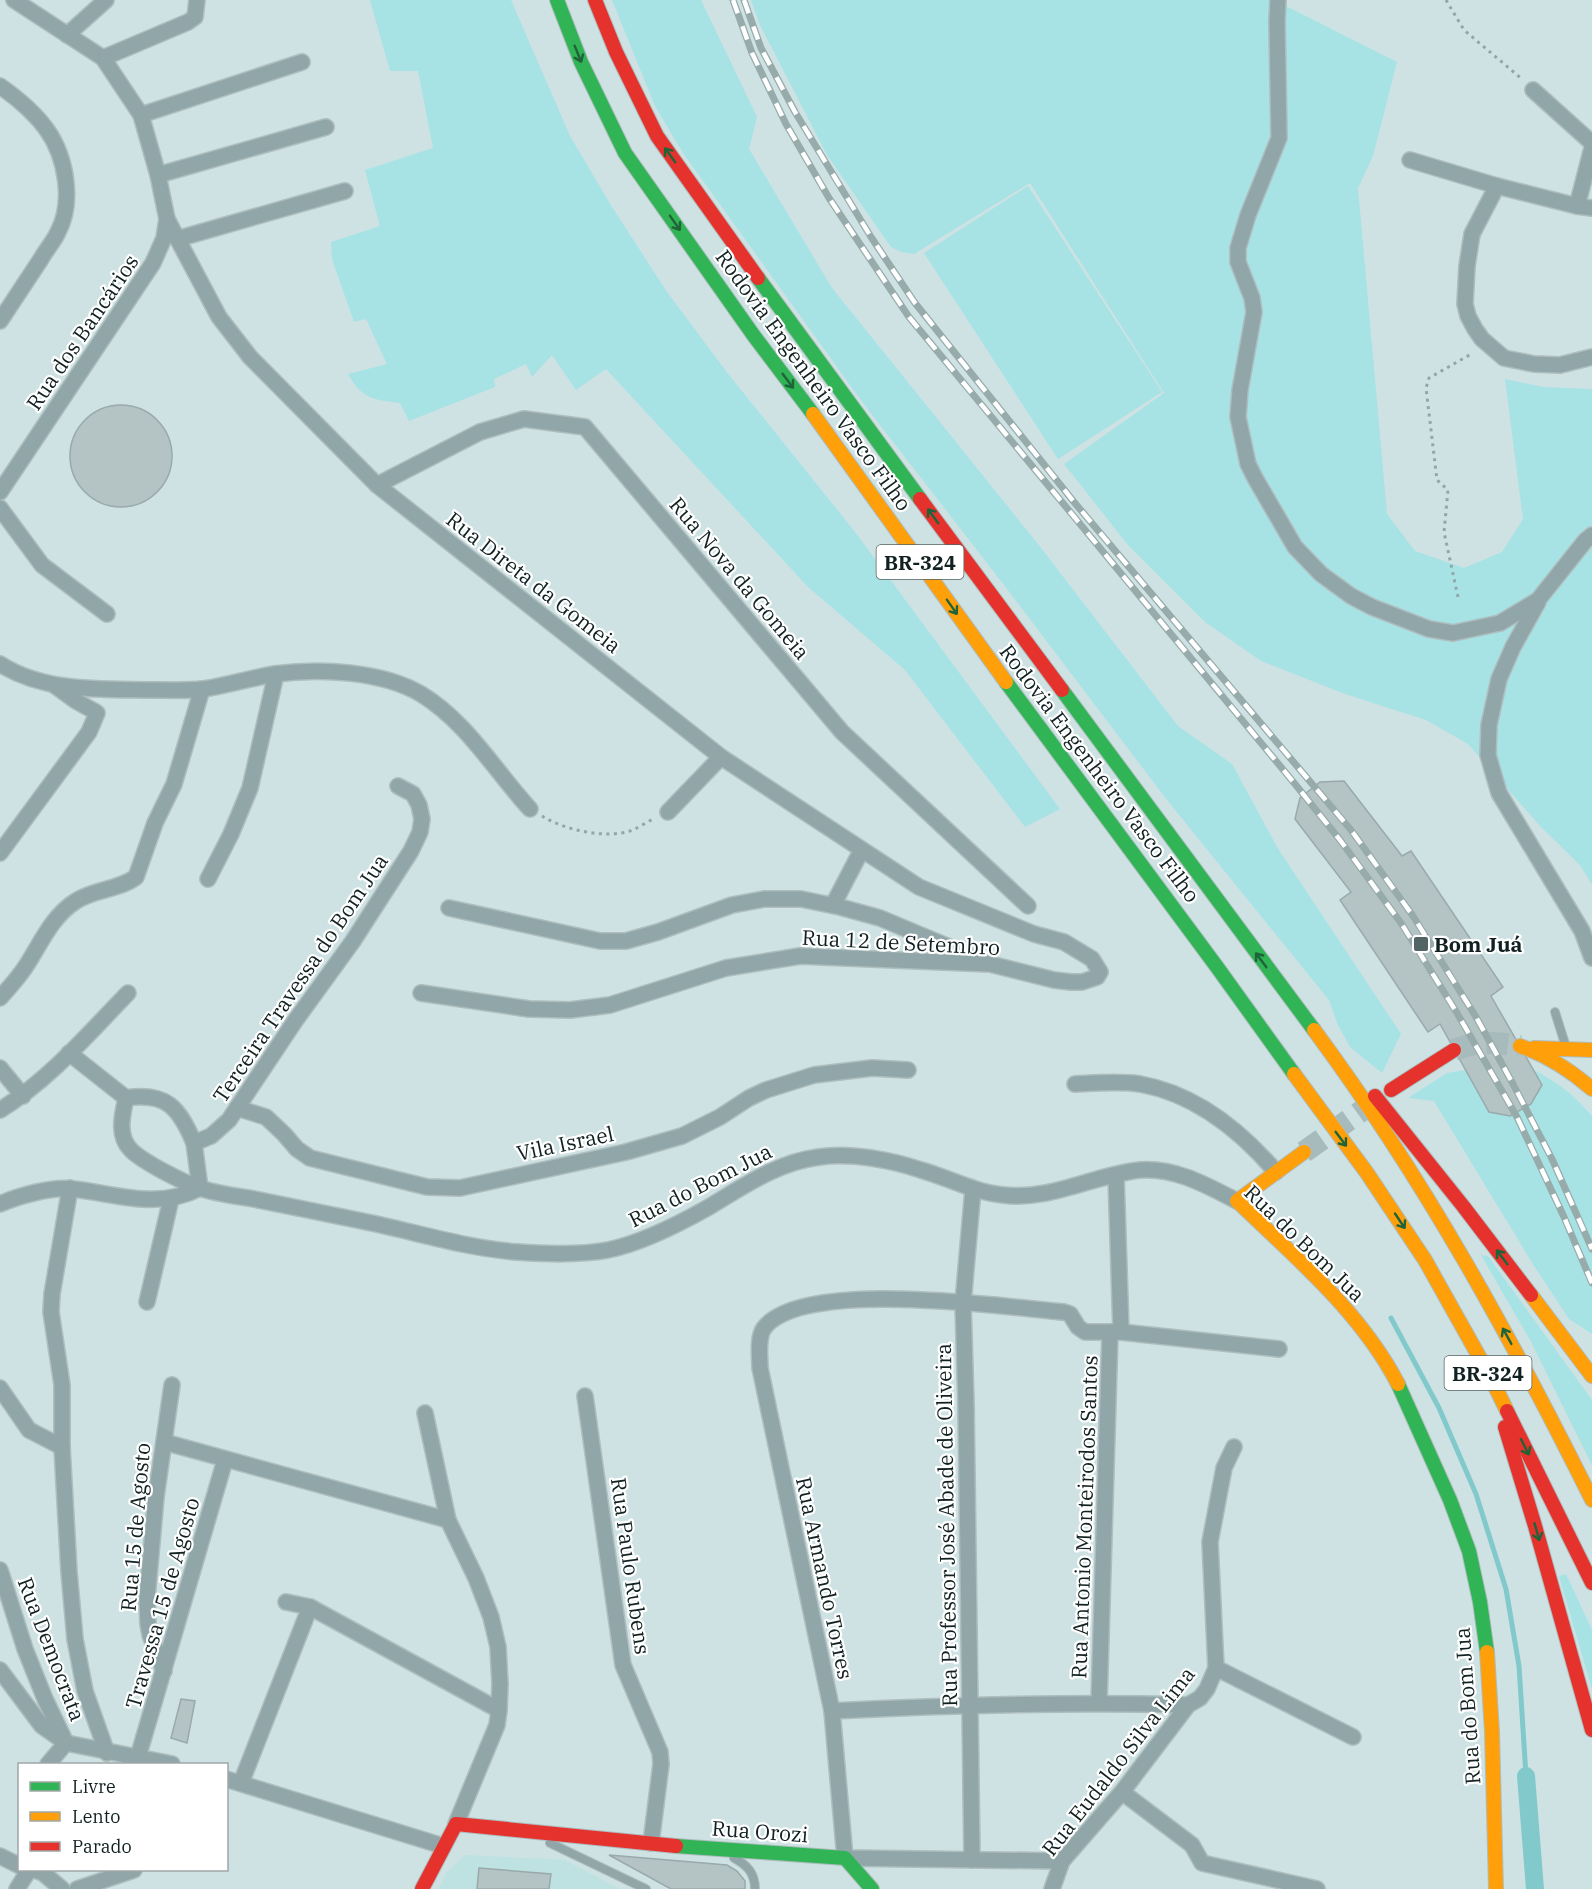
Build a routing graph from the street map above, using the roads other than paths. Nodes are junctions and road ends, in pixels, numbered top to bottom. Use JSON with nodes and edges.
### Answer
{"nodes":[{"id":1,"x":14,"y":0,"type":"edge"},
{"id":2,"x":106,"y":0,"type":"edge"},
{"id":3,"x":197,"y":0,"type":"edge"},
{"id":4,"x":556,"y":0,"type":"edge"},
{"id":5,"x":595,"y":0,"type":"edge"},
{"id":6,"x":1278,"y":0,"type":"edge"},
{"id":7,"x":66,"y":35,"type":"junction"},
{"id":8,"x":103,"y":58,"type":"junction"},
{"id":9,"x":302,"y":62,"type":"dead end"},
{"id":10,"x":0,"y":86,"type":"edge"},
{"id":11,"x":1533,"y":90,"type":"road end"},
{"id":12,"x":141,"y":115,"type":"junction"},
{"id":13,"x":326,"y":127,"type":"dead end"},
{"id":14,"x":1592,"y":143,"type":"edge"},
{"id":15,"x":1592,"y":148,"type":"edge"},
{"id":16,"x":1410,"y":160,"type":"dead end"},
{"id":17,"x":158,"y":175,"type":"junction"},
{"id":18,"x":1497,"y":186,"type":"junction"},
{"id":19,"x":345,"y":191,"type":"dead end"},
{"id":20,"x":1584,"y":207,"type":"edge"},
{"id":21,"x":167,"y":219,"type":"junction"},
{"id":22,"x":177,"y":239,"type":"junction"},
{"id":23,"x":0,"y":321,"type":"edge"},
{"id":24,"x":1592,"y":357,"type":"edge"},
{"id":25,"x":377,"y":485,"type":"junction"},
{"id":26,"x":0,"y":492,"type":"edge"},
{"id":27,"x":0,"y":508,"type":"edge"},
{"id":28,"x":1592,"y":535,"type":"edge"},
{"id":29,"x":1538,"y":600,"type":"junction"},
{"id":30,"x":106,"y":614,"type":"dead end"},
{"id":31,"x":0,"y":664,"type":"edge"},
{"id":32,"x":276,"y":674,"type":"junction"},
{"id":33,"x":54,"y":685,"type":"junction"},
{"id":34,"x":202,"y":689,"type":"junction"},
{"id":35,"x":721,"y":757,"type":"junction"},
{"id":36,"x":398,"y":786,"type":"dead end"},
{"id":37,"x":530,"y":809,"type":"road end"},
{"id":38,"x":668,"y":812,"type":"road end"},
{"id":39,"x":0,"y":853,"type":"edge"},
{"id":40,"x":858,"y":857,"type":"dead end"},
{"id":41,"x":208,"y":879,"type":"dead end"},
{"id":42,"x":833,"y":905,"type":"junction"},
{"id":43,"x":1028,"y":906,"type":"dead end"},
{"id":44,"x":449,"y":908,"type":"dead end"},
{"id":45,"x":1592,"y":958,"type":"edge"},
{"id":46,"x":990,"y":964,"type":"junction"},
{"id":47,"x":1097,"y":977,"type":"joint"},
{"id":48,"x":128,"y":993,"type":"dead end"},
{"id":49,"x":421,"y":993,"type":"dead end"},
{"id":50,"x":0,"y":998,"type":"edge"},
{"id":51,"x":1296,"y":1007,"type":"junction"},
{"id":52,"x":1555,"y":1012,"type":"dead end"},
{"id":53,"x":1454,"y":1050,"type":"tunnel mouth"},
{"id":54,"x":1592,"y":1050,"type":"edge"},
{"id":55,"x":69,"y":1053,"type":"junction"},
{"id":56,"x":1570,"y":1060,"type":"junction"},
{"id":57,"x":0,"y":1068,"type":"edge"},
{"id":58,"x":908,"y":1070,"type":"dead end"},
{"id":59,"x":1076,"y":1084,"type":"dead end"},
{"id":60,"x":1592,"y":1089,"type":"edge"},
{"id":61,"x":1391,"y":1090,"type":"tunnel mouth"},
{"id":62,"x":22,"y":1096,"type":"junction"},
{"id":63,"x":126,"y":1098,"type":"junction"},
{"id":64,"x":237,"y":1108,"type":"junction"},
{"id":65,"x":0,"y":1110,"type":"edge"},
{"id":66,"x":194,"y":1143,"type":"junction"},
{"id":67,"x":1304,"y":1152,"type":"tunnel mouth"},
{"id":68,"x":1276,"y":1172,"type":"junction"},
{"id":69,"x":1116,"y":1175,"type":"junction"},
{"id":70,"x":70,"y":1188,"type":"junction"},
{"id":71,"x":200,"y":1188,"type":"junction"},
{"id":72,"x":973,"y":1189,"type":"junction"},
{"id":73,"x":171,"y":1199,"type":"junction"},
{"id":74,"x":1238,"y":1202,"type":"junction"},
{"id":75,"x":0,"y":1204,"type":"edge"},
{"id":76,"x":147,"y":1302,"type":"dead end"},
{"id":77,"x":963,"y":1303,"type":"junction"},
{"id":78,"x":1116,"y":1332,"type":"junction"},
{"id":79,"x":1279,"y":1349,"type":"dead end"},
{"id":80,"x":1591,"y":1372,"type":"edge"},
{"id":81,"x":1490,"y":1376,"type":"junction"},
{"id":82,"x":172,"y":1384,"type":"dead end"},
{"id":83,"x":0,"y":1388,"type":"edge"},
{"id":84,"x":585,"y":1396,"type":"dead end"},
{"id":85,"x":425,"y":1413,"type":"dead end"},
{"id":86,"x":164,"y":1442,"type":"junction"},
{"id":87,"x":62,"y":1447,"type":"junction"},
{"id":88,"x":1234,"y":1447,"type":"dead end"},
{"id":89,"x":225,"y":1460,"type":"junction"},
{"id":90,"x":1592,"y":1500,"type":"edge"},
{"id":91,"x":448,"y":1520,"type":"junction"},
{"id":92,"x":0,"y":1570,"type":"edge"},
{"id":93,"x":1592,"y":1583,"type":"edge"},
{"id":94,"x":286,"y":1602,"type":"dead end"},
{"id":95,"x":310,"y":1607,"type":"junction"},
{"id":96,"x":1216,"y":1668,"type":"junction"},
{"id":97,"x":0,"y":1670,"type":"edge"},
{"id":98,"x":164,"y":1671,"type":"junction"},
{"id":99,"x":1099,"y":1702,"type":"junction"},
{"id":100,"x":970,"y":1704,"type":"junction"},
{"id":101,"x":1188,"y":1705,"type":"junction"},
{"id":102,"x":499,"y":1710,"type":"junction"},
{"id":103,"x":832,"y":1711,"type":"junction"},
{"id":104,"x":1592,"y":1730,"type":"edge"},
{"id":105,"x":1353,"y":1737,"type":"dead end"},
{"id":106,"x":66,"y":1743,"type":"junction"},
{"id":107,"x":107,"y":1753,"type":"junction"},
{"id":108,"x":138,"y":1757,"type":"junction"},
{"id":109,"x":49,"y":1763,"type":"edge"},
{"id":110,"x":167,"y":1763,"type":"edge"},
{"id":111,"x":234,"y":1781,"type":"edge"},
{"id":112,"x":1122,"y":1792,"type":"junction"},
{"id":113,"x":456,"y":1824,"type":"junction"},
{"id":114,"x":530,"y":1833,"type":"junction"},
{"id":115,"x":651,"y":1843,"type":"junction"},
{"id":116,"x":443,"y":1846,"type":"junction"},
{"id":117,"x":722,"y":1850,"type":"junction"},
{"id":118,"x":0,"y":1856,"type":"edge"},
{"id":119,"x":845,"y":1858,"type":"junction"},
{"id":120,"x":972,"y":1860,"type":"junction"},
{"id":121,"x":1062,"y":1861,"type":"junction"},
{"id":122,"x":18,"y":1865,"type":"edge"},
{"id":123,"x":20,"y":1871,"type":"edge"},
{"id":124,"x":38,"y":1871,"type":"edge"},
{"id":125,"x":128,"y":1871,"type":"edge"},
{"id":126,"x":17,"y":1889,"type":"edge"},
{"id":127,"x":62,"y":1889,"type":"edge"},
{"id":128,"x":77,"y":1889,"type":"edge"},
{"id":129,"x":422,"y":1889,"type":"edge"},
{"id":130,"x":646,"y":1889,"type":"edge"},
{"id":131,"x":755,"y":1889,"type":"edge"},
{"id":132,"x":872,"y":1889,"type":"edge"},
{"id":133,"x":1052,"y":1889,"type":"edge"},
{"id":134,"x":1317,"y":1889,"type":"edge"},
{"id":135,"x":1496,"y":1889,"type":"edge"}],
"edges":[{"from":1,"to":7,"type":"street"},
{"from":2,"to":7,"type":"street"},
{"from":3,"to":8,"type":"street"},
{"from":4,"to":81,"type":"main road","name":"Rodovia Engenheiro Vasco Filho","number":"BR-324","one_way":true},
{"from":51,"to":5,"type":"main road","name":"Rodovia Engenheiro Vasco Filho","number":"BR-324","one_way":true},
{"from":6,"to":29,"type":"street"},
{"from":7,"to":8,"type":"street"},
{"from":8,"to":12,"type":"street","name":"Rua Direta da Gomeia"},
{"from":9,"to":12,"type":"street"},
{"from":10,"to":23,"type":"street"},
{"from":11,"to":14,"type":"street"},
{"from":12,"to":17,"type":"street","name":"Rua Direta da Gomeia"},
{"from":13,"to":17,"type":"street"},
{"from":15,"to":20,"type":"street"},
{"from":16,"to":18,"type":"street"},
{"from":17,"to":21,"type":"street","name":"Rua Direta da Gomeia"},
{"from":18,"to":20,"type":"street"},
{"from":18,"to":24,"type":"street"},
{"from":19,"to":22,"type":"street"},
{"from":21,"to":22,"type":"street","name":"Rua Direta da Gomeia"},
{"from":21,"to":26,"type":"street","name":"Rua dos Bancários"},
{"from":22,"to":25,"type":"street","name":"Rua Direta da Gomeia"},
{"from":25,"to":35,"type":"street","name":"Rua Direta da Gomeia"},
{"from":25,"to":43,"type":"street","name":"Rua Nova da Gomeia"},
{"from":27,"to":30,"type":"street"},
{"from":28,"to":29,"type":"street"},
{"from":29,"to":45,"type":"street"},
{"from":31,"to":33,"type":"street"},
{"from":32,"to":34,"type":"street"},
{"from":32,"to":37,"type":"street"},
{"from":32,"to":41,"type":"street"},
{"from":33,"to":34,"type":"street"},
{"from":33,"to":39,"type":"street"},
{"from":34,"to":50,"type":"street"},
{"from":35,"to":38,"type":"street"},
{"from":35,"to":47,"type":"street","name":"Rua Direta da Gomeia"},
{"from":36,"to":64,"type":"street","name":"Terceira Travessa do Bom Jua"},
{"from":40,"to":42,"type":"street"},
{"from":42,"to":44,"type":"street"},
{"from":42,"to":46,"type":"street"},
{"from":46,"to":47,"type":"street","name":"Rua 12 de Setembro"},
{"from":46,"to":49,"type":"street","name":"Rua 12 de Setembro"},
{"from":48,"to":55,"type":"street"},
{"from":80,"to":51,"type":"main road","one_way":true},
{"from":90,"to":51,"type":"main road","name":"Rodovia Engenheiro Vasco Filho","number":"BR-324","one_way":true},
{"from":52,"to":56,"type":"lane"},
{"from":53,"to":61,"type":"main road"},
{"from":54,"to":56,"type":"main road"},
{"from":55,"to":62,"type":"street"},
{"from":55,"to":63,"type":"street"},
{"from":56,"to":56,"type":"main road"},
{"from":56,"to":60,"type":"main road"},
{"from":57,"to":62,"type":"street"},
{"from":58,"to":64,"type":"street","name":"Vila Israel"},
{"from":59,"to":68,"type":"street"},
{"from":62,"to":65,"type":"street"},
{"from":63,"to":66,"type":"street"},
{"from":63,"to":71,"type":"street","name":"Rua do Bom Jua"},
{"from":64,"to":66,"type":"street","name":"Terceira Travessa do Bom Jua"},
{"from":66,"to":71,"type":"street"},
{"from":67,"to":68,"type":"main road"},
{"from":68,"to":74,"type":"main road"},
{"from":69,"to":72,"type":"street","name":"Rua do Bom Jua"},
{"from":69,"to":74,"type":"street","name":"Rua do Bom Jua"},
{"from":69,"to":78,"type":"street","name":"Rua Antonio Monteirodos Santos"},
{"from":70,"to":73,"type":"street"},
{"from":70,"to":75,"type":"street"},
{"from":70,"to":87,"type":"street"},
{"from":71,"to":72,"type":"street","name":"Rua do Bom Jua"},
{"from":71,"to":73,"type":"street"},
{"from":72,"to":77,"type":"street","name":"Rua Professor José Abade de Oliveira"},
{"from":73,"to":76,"type":"street"},
{"from":74,"to":135,"type":"main road","name":"Rua do Bom Jua"},
{"from":77,"to":78,"type":"street"},
{"from":77,"to":100,"type":"street","name":"Rua Professor José Abade de Oliveira"},
{"from":77,"to":103,"type":"street","name":"Rua Armando Torres"},
{"from":78,"to":79,"type":"street"},
{"from":78,"to":99,"type":"street","name":"Rua Antonio Monteirodos Santos"},
{"from":81,"to":93,"type":"main road","name":"Rodovia Engenheiro Vasco Filho","number":"BR-324","one_way":true},
{"from":81,"to":104,"type":"main road","one_way":true},
{"from":82,"to":86,"type":"street","name":"Rua 15 de Agosto"},
{"from":83,"to":87,"type":"street"},
{"from":84,"to":115,"type":"street","name":"Rua Paulo Rubens"},
{"from":85,"to":91,"type":"street"},
{"from":86,"to":89,"type":"street"},
{"from":86,"to":98,"type":"street","name":"Rua 15 de Agosto"},
{"from":87,"to":107,"type":"street"},
{"from":88,"to":96,"type":"street","name":"Rua Eudaldo Silva Lima"},
{"from":89,"to":91,"type":"street"},
{"from":89,"to":98,"type":"street","name":"Travessa 15 de Agosto"},
{"from":91,"to":102,"type":"street"},
{"from":92,"to":106,"type":"street","name":"Rua Democrata"},
{"from":94,"to":95,"type":"street"},
{"from":95,"to":102,"type":"street"},
{"from":95,"to":111,"type":"street"},
{"from":96,"to":101,"type":"street","name":"Rua Eudaldo Silva Lima"},
{"from":96,"to":105,"type":"street"},
{"from":97,"to":106,"type":"street"},
{"from":98,"to":108,"type":"street","name":"Travessa 15 de Agosto"},
{"from":99,"to":100,"type":"street"},
{"from":99,"to":101,"type":"street"},
{"from":100,"to":103,"type":"street"},
{"from":100,"to":120,"type":"street","name":"Rua Professor José Abade de Oliveira"},
{"from":101,"to":112,"type":"street","name":"Rua Eudaldo Silva Lima"},
{"from":102,"to":113,"type":"street"},
{"from":103,"to":119,"type":"street","name":"Rua Armando Torres"},
{"from":106,"to":107,"type":"street"},
{"from":106,"to":109,"type":"street"},
{"from":107,"to":108,"type":"street"},
{"from":108,"to":110,"type":"street"},
{"from":111,"to":116,"type":"street"},
{"from":112,"to":121,"type":"street","name":"Rua Eudaldo Silva Lima"},
{"from":112,"to":134,"type":"street"},
{"from":113,"to":114,"type":"main road","name":"Rua Orozi"},
{"from":113,"to":116,"type":"main road"},
{"from":114,"to":115,"type":"main road","name":"Rua Orozi"},
{"from":114,"to":130,"type":"lane"},
{"from":115,"to":117,"type":"main road","name":"Rua Orozi"},
{"from":116,"to":129,"type":"main road"},
{"from":117,"to":119,"type":"main road","name":"Rua Orozi"},
{"from":117,"to":131,"type":"lane"},
{"from":118,"to":122,"type":"street"},
{"from":119,"to":120,"type":"street","name":"Rua Orozi"},
{"from":119,"to":132,"type":"main road"},
{"from":120,"to":121,"type":"street","name":"Rua Orozi"},
{"from":121,"to":133,"type":"street","name":"Rua Eudaldo Silva Lima"},
{"from":123,"to":126,"type":"street"},
{"from":124,"to":127,"type":"street"},
{"from":125,"to":128,"type":"street"}]}
